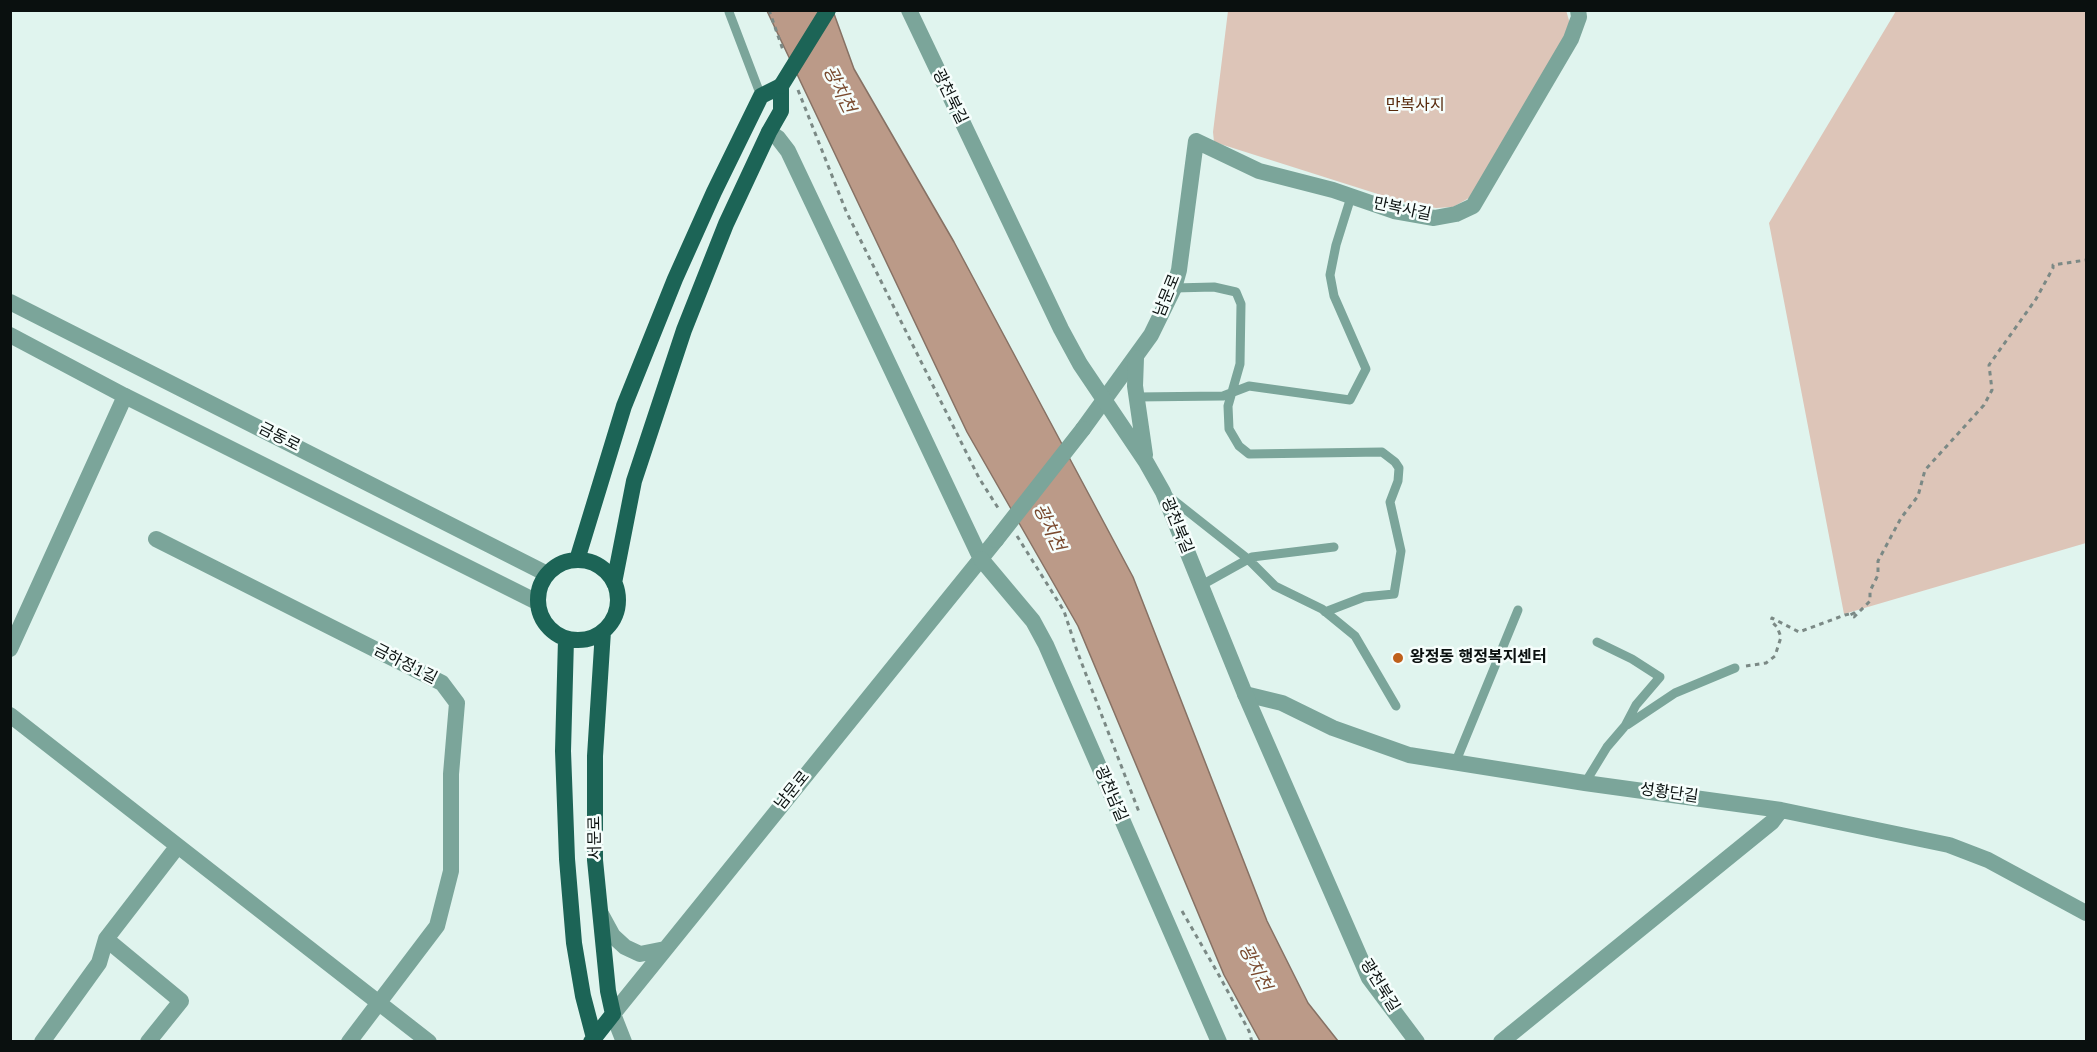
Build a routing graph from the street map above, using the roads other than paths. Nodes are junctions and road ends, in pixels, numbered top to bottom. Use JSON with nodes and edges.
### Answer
{"nodes":[{"id":1,"x":828,"y":10,"type":"edge"},
{"id":2,"x":729,"y":12,"type":"edge"},
{"id":3,"x":906,"y":14,"type":"edge"},
{"id":4,"x":1578,"y":14,"type":"edge"},
{"id":5,"x":781,"y":87,"type":"junction"},
{"id":6,"x":761,"y":96,"type":"junction"},
{"id":7,"x":769,"y":132,"type":"junction"},
{"id":8,"x":1196,"y":141,"type":"joint"},
{"id":9,"x":1351,"y":197,"type":"junction"},
{"id":10,"x":1174,"y":288,"type":"junction"},
{"id":11,"x":10,"y":302,"type":"edge"},
{"id":12,"x":657,"y":320,"type":"junction"},
{"id":13,"x":684,"y":330,"type":"junction"},
{"id":14,"x":10,"y":335,"type":"edge"},
{"id":15,"x":1136,"y":358,"type":"junction"},
{"id":16,"x":1233,"y":390,"type":"junction"},
{"id":17,"x":125,"y":396,"type":"junction"},
{"id":18,"x":1136,"y":397,"type":"junction"},
{"id":19,"x":1105,"y":400,"type":"junction"},
{"id":20,"x":1146,"y":462,"type":"junction"},
{"id":21,"x":1163,"y":492,"type":"junction"},
{"id":22,"x":156,"y":539,"type":"dead end"},
{"id":23,"x":1334,"y":547,"type":"dead end"},
{"id":24,"x":981,"y":559,"type":"junction"},
{"id":25,"x":1248,"y":559,"type":"junction"},
{"id":26,"x":577,"y":560,"type":"junction"},
{"id":27,"x":547,"y":574,"type":"junction"},
{"id":28,"x":614,"y":583,"type":"junction"},
{"id":29,"x":1200,"y":586,"type":"junction"},
{"id":30,"x":537,"y":602,"type":"junction"},
{"id":31,"x":1518,"y":610,"type":"dead end"},
{"id":32,"x":1325,"y":612,"type":"junction"},
{"id":33,"x":603,"y":631,"type":"junction"},
{"id":34,"x":566,"y":639,"type":"junction"},
{"id":35,"x":1598,"y":642,"type":"dead end"},
{"id":36,"x":10,"y":649,"type":"edge"},
{"id":37,"x":1735,"y":668,"type":"road end"},
{"id":38,"x":1245,"y":693,"type":"junction"},
{"id":39,"x":1395,"y":706,"type":"dead end"},
{"id":40,"x":10,"y":716,"type":"edge"},
{"id":41,"x":1625,"y":726,"type":"junction"},
{"id":42,"x":1456,"y":761,"type":"junction"},
{"id":43,"x":1585,"y":783,"type":"junction"},
{"id":44,"x":1782,"y":810,"type":"junction"},
{"id":45,"x":177,"y":847,"type":"junction"},
{"id":46,"x":2086,"y":913,"type":"edge"},
{"id":47,"x":601,"y":914,"type":"junction"},
{"id":48,"x":106,"y":939,"type":"junction"},
{"id":49,"x":666,"y":949,"type":"junction"},
{"id":50,"x":380,"y":1003,"type":"junction"},
{"id":51,"x":613,"y":1014,"type":"junction"},
{"id":52,"x":593,"y":1040,"type":"edge"},
{"id":53,"x":42,"y":1041,"type":"edge"},
{"id":54,"x":148,"y":1041,"type":"edge"},
{"id":55,"x":349,"y":1041,"type":"edge"},
{"id":56,"x":429,"y":1041,"type":"edge"},
{"id":57,"x":624,"y":1041,"type":"edge"},
{"id":58,"x":1219,"y":1041,"type":"edge"},
{"id":59,"x":1417,"y":1041,"type":"edge"},
{"id":60,"x":1501,"y":1041,"type":"edge"}],
"edges":[{"from":1,"to":5,"type":"main road","bridge":true},
{"from":2,"to":6,"type":"lane"},
{"from":3,"to":19,"type":"street","name":"광천북길"},
{"from":4,"to":9,"type":"street","name":"만복사길"},
{"from":5,"to":6,"type":"main road"},
{"from":5,"to":7,"type":"main road"},
{"from":6,"to":12,"type":"main road"},
{"from":7,"to":13,"type":"main road"},
{"from":7,"to":24,"type":"street","name":"광천남길"},
{"from":8,"to":9,"type":"street","name":"만복사길"},
{"from":8,"to":10,"type":"street","name":"남문로"},
{"from":9,"to":16,"type":"lane"},
{"from":10,"to":15,"type":"street","name":"남문로"},
{"from":10,"to":16,"type":"lane"},
{"from":11,"to":27,"type":"street","name":"금동로"},
{"from":12,"to":13,"type":"main road"},
{"from":12,"to":26,"type":"main road"},
{"from":13,"to":28,"type":"main road"},
{"from":14,"to":17,"type":"street","name":"금동로"},
{"from":15,"to":18,"type":"street"},
{"from":15,"to":19,"type":"street","name":"남문로"},
{"from":16,"to":18,"type":"lane"},
{"from":16,"to":32,"type":"lane"},
{"from":17,"to":30,"type":"street","name":"금동로"},
{"from":17,"to":36,"type":"street"},
{"from":18,"to":20,"type":"street"},
{"from":19,"to":20,"type":"street","name":"광천북길"},
{"from":19,"to":24,"type":"street","name":"남문로","bridge":true},
{"from":20,"to":21,"type":"street","name":"광천북길"},
{"from":21,"to":25,"type":"lane"},
{"from":21,"to":29,"type":"street","name":"광천북길"},
{"from":22,"to":50,"type":"street","name":"금하정1길"},
{"from":23,"to":25,"type":"lane"},
{"from":24,"to":49,"type":"street","name":"남문로"},
{"from":24,"to":58,"type":"street","name":"광천남길"},
{"from":25,"to":29,"type":"lane"},
{"from":25,"to":32,"type":"lane"},
{"from":26,"to":27,"type":"main road"},
{"from":26,"to":28,"type":"main road"},
{"from":27,"to":30,"type":"main road"},
{"from":28,"to":33,"type":"main road"},
{"from":29,"to":38,"type":"street","name":"광천북길"},
{"from":30,"to":34,"type":"main road"},
{"from":31,"to":42,"type":"lane"},
{"from":32,"to":39,"type":"lane"},
{"from":33,"to":34,"type":"main road"},
{"from":33,"to":47,"type":"main road","name":"서문로"},
{"from":34,"to":52,"type":"main road","name":"서문로"},
{"from":35,"to":41,"type":"lane"},
{"from":37,"to":41,"type":"lane"},
{"from":38,"to":42,"type":"street","name":"성황단길"},
{"from":38,"to":59,"type":"street","name":"광천북길"},
{"from":40,"to":45,"type":"street"},
{"from":41,"to":43,"type":"lane"},
{"from":42,"to":43,"type":"street","name":"성황단길"},
{"from":43,"to":44,"type":"street","name":"성황단길"},
{"from":44,"to":46,"type":"street","name":"성황단길"},
{"from":44,"to":60,"type":"street"},
{"from":45,"to":48,"type":"street"},
{"from":45,"to":50,"type":"street"},
{"from":47,"to":49,"type":"street"},
{"from":47,"to":51,"type":"main road","name":"서문로"},
{"from":48,"to":53,"type":"street"},
{"from":48,"to":54,"type":"street"},
{"from":49,"to":51,"type":"street","name":"남문로"},
{"from":50,"to":55,"type":"street","name":"금하정1길"},
{"from":50,"to":56,"type":"street"},
{"from":51,"to":52,"type":"main road","name":"남문로"},
{"from":51,"to":57,"type":"street","name":"서문로"}]}
